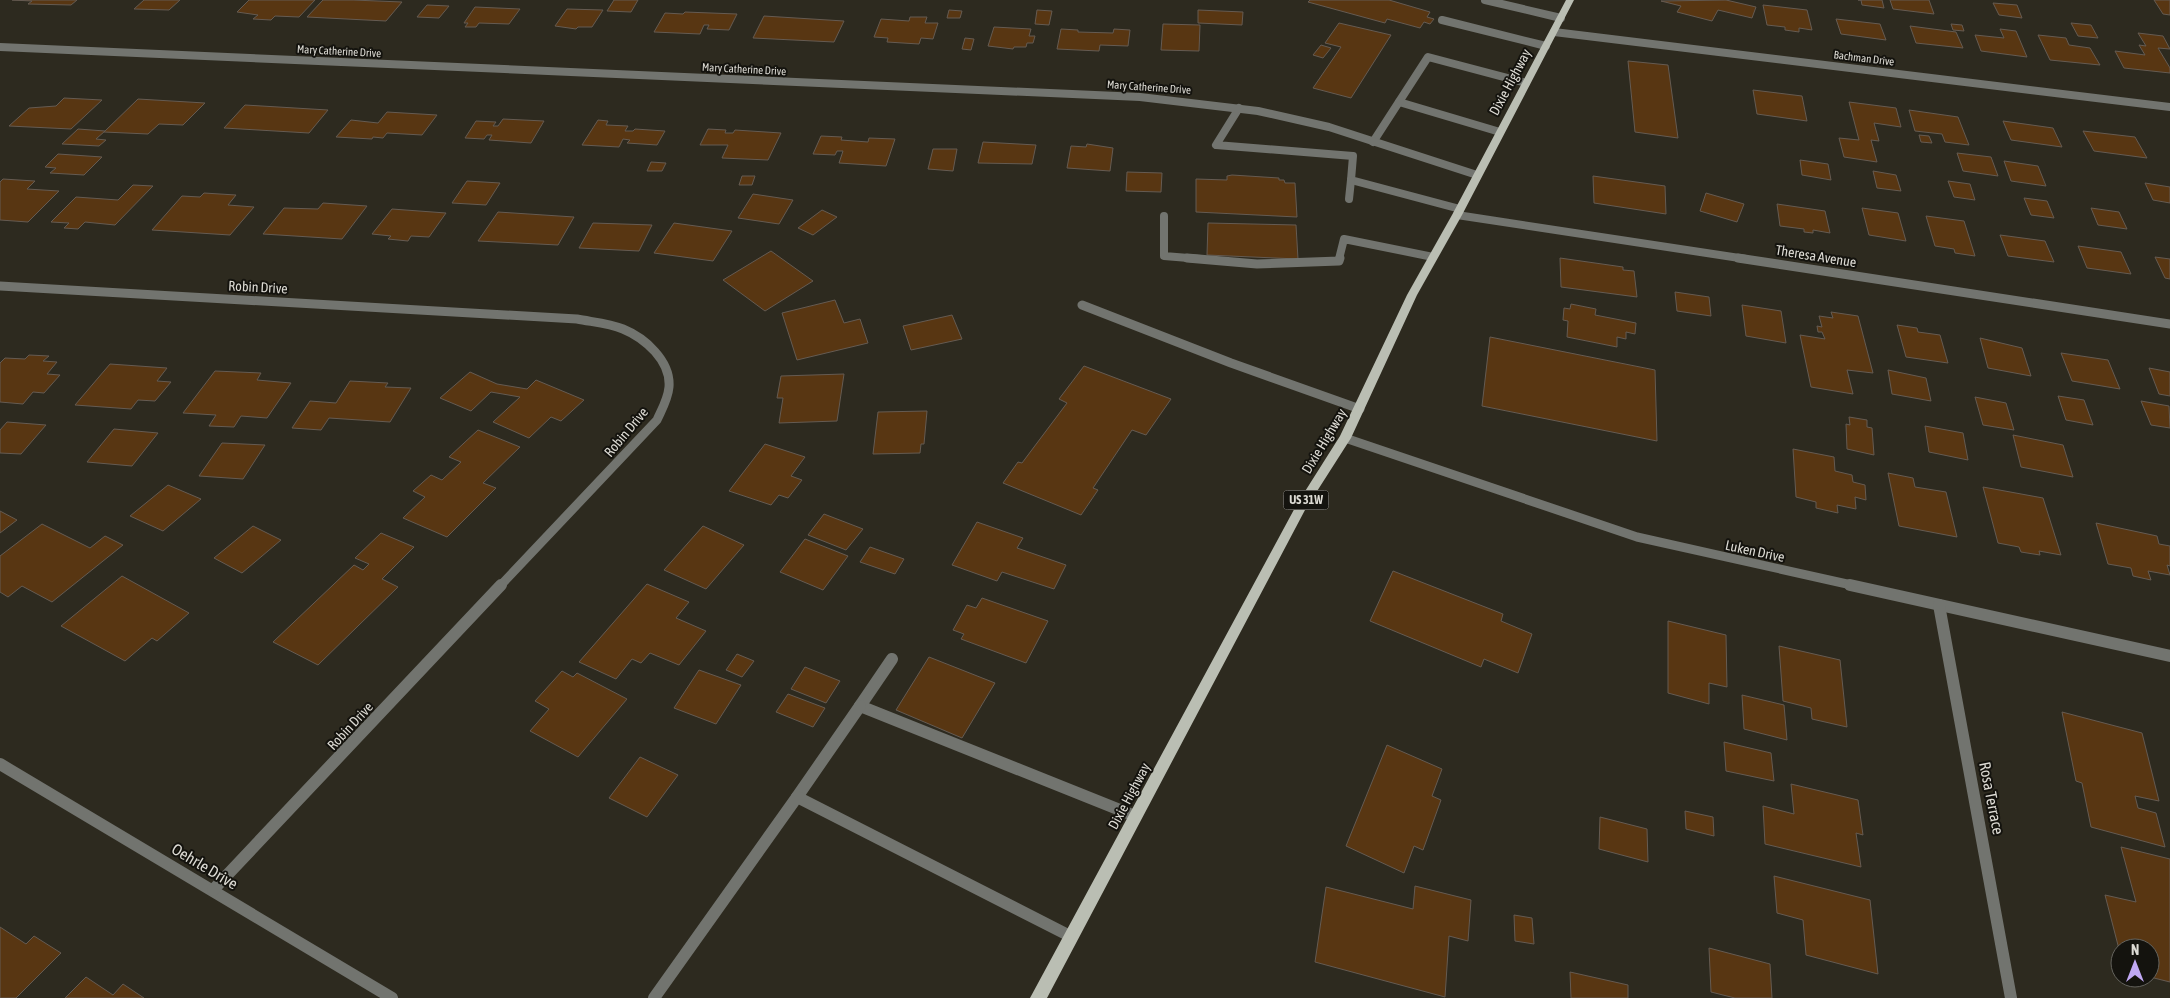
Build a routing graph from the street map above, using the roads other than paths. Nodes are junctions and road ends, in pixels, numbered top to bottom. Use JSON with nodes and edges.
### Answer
{"nodes":[{"id":1,"x":1485,"y":0,"type":"edge"},
{"id":2,"x":1570,"y":0,"type":"edge"},
{"id":3,"x":1561,"y":18,"type":"junction"},
{"id":4,"x":1442,"y":20,"type":"dead end"},
{"id":5,"x":1554,"y":32,"type":"junction"},
{"id":6,"x":1546,"y":46,"type":"junction"},
{"id":7,"x":0,"y":47,"type":"edge"},
{"id":8,"x":1526,"y":83,"type":"junction"},
{"id":9,"x":1399,"y":102,"type":"junction"},
{"id":10,"x":2170,"y":107,"type":"edge"},
{"id":11,"x":1239,"y":108,"type":"junction"},
{"id":12,"x":1500,"y":132,"type":"junction"},
{"id":13,"x":1373,"y":142,"type":"junction"},
{"id":14,"x":1477,"y":176,"type":"junction"},
{"id":15,"x":1351,"y":180,"type":"junction"},
{"id":16,"x":1349,"y":199,"type":"dead end"},
{"id":17,"x":1459,"y":212,"type":"junction"},
{"id":18,"x":1164,"y":216,"type":"dead end"},
{"id":19,"x":1433,"y":258,"type":"junction"},
{"id":20,"x":0,"y":286,"type":"edge"},
{"id":21,"x":1082,"y":305,"type":"dead end"},
{"id":22,"x":2170,"y":324,"type":"edge"},
{"id":23,"x":1360,"y":409,"type":"junction"},
{"id":24,"x":1345,"y":438,"type":"junction"},
{"id":25,"x":1939,"y":605,"type":"junction"},
{"id":26,"x":2170,"y":656,"type":"edge"},
{"id":27,"x":892,"y":659,"type":"dead end"},
{"id":28,"x":860,"y":706,"type":"junction"},
{"id":29,"x":0,"y":764,"type":"edge"},
{"id":30,"x":798,"y":797,"type":"junction"},
{"id":31,"x":1135,"y":816,"type":"junction"},
{"id":32,"x":213,"y":890,"type":"junction"},
{"id":33,"x":1070,"y":936,"type":"junction"},
{"id":34,"x":392,"y":998,"type":"edge"},
{"id":35,"x":654,"y":998,"type":"edge"},
{"id":36,"x":1038,"y":998,"type":"edge"},
{"id":37,"x":2011,"y":998,"type":"edge"}],
"edges":[{"from":1,"to":3,"type":"street"},
{"from":2,"to":3,"type":"main road","name":"Dixie Highway","number":"US 31W"},
{"from":3,"to":5,"type":"main road","name":"Dixie Highway","number":"US 31W"},
{"from":4,"to":6,"type":"street"},
{"from":5,"to":6,"type":"main road","name":"Dixie Highway","number":"US 31W"},
{"from":5,"to":10,"type":"street","name":"Bachman Drive"},
{"from":6,"to":8,"type":"main road","name":"Dixie Highway","number":"US 31W"},
{"from":7,"to":11,"type":"street","name":"Mary Catherine Drive"},
{"from":8,"to":9,"type":"street"},
{"from":8,"to":12,"type":"main road","name":"Dixie Highway","number":"US 31W"},
{"from":9,"to":12,"type":"street"},
{"from":9,"to":13,"type":"street"},
{"from":11,"to":13,"type":"street","name":"Mary Catherine Drive"},
{"from":11,"to":15,"type":"street"},
{"from":12,"to":14,"type":"main road","name":"Dixie Highway","number":"US 31W"},
{"from":13,"to":14,"type":"street","name":"Mary Catherine Drive"},
{"from":14,"to":17,"type":"main road","name":"Dixie Highway","number":"US 31W"},
{"from":15,"to":16,"type":"street"},
{"from":15,"to":17,"type":"street","name":"Theresa Avenue"},
{"from":17,"to":19,"type":"main road","name":"Dixie Highway","number":"US 31W"},
{"from":17,"to":22,"type":"street","name":"Theresa Avenue"},
{"from":18,"to":19,"type":"street"},
{"from":19,"to":23,"type":"main road","name":"Dixie Highway","number":"US 31W"},
{"from":20,"to":32,"type":"street","name":"Robin Drive"},
{"from":21,"to":23,"type":"street"},
{"from":23,"to":24,"type":"main road","name":"Dixie Highway","number":"US 31W"},
{"from":24,"to":25,"type":"street","name":"Luken Drive"},
{"from":24,"to":31,"type":"main road","name":"Dixie Highway","number":"US 31W"},
{"from":25,"to":26,"type":"street","name":"Luken Drive"},
{"from":25,"to":37,"type":"street","name":"Rosa Terrace"},
{"from":27,"to":28,"type":"street"},
{"from":28,"to":30,"type":"street"},
{"from":28,"to":31,"type":"street"},
{"from":29,"to":32,"type":"street","name":"Oehrle Drive"},
{"from":30,"to":33,"type":"street"},
{"from":30,"to":35,"type":"street"},
{"from":31,"to":33,"type":"main road","name":"Dixie Highway","number":"US 31W"},
{"from":32,"to":34,"type":"street","name":"Oehrle Drive"},
{"from":33,"to":36,"type":"main road","name":"Dixie Highway","number":"US 31W"}]}
